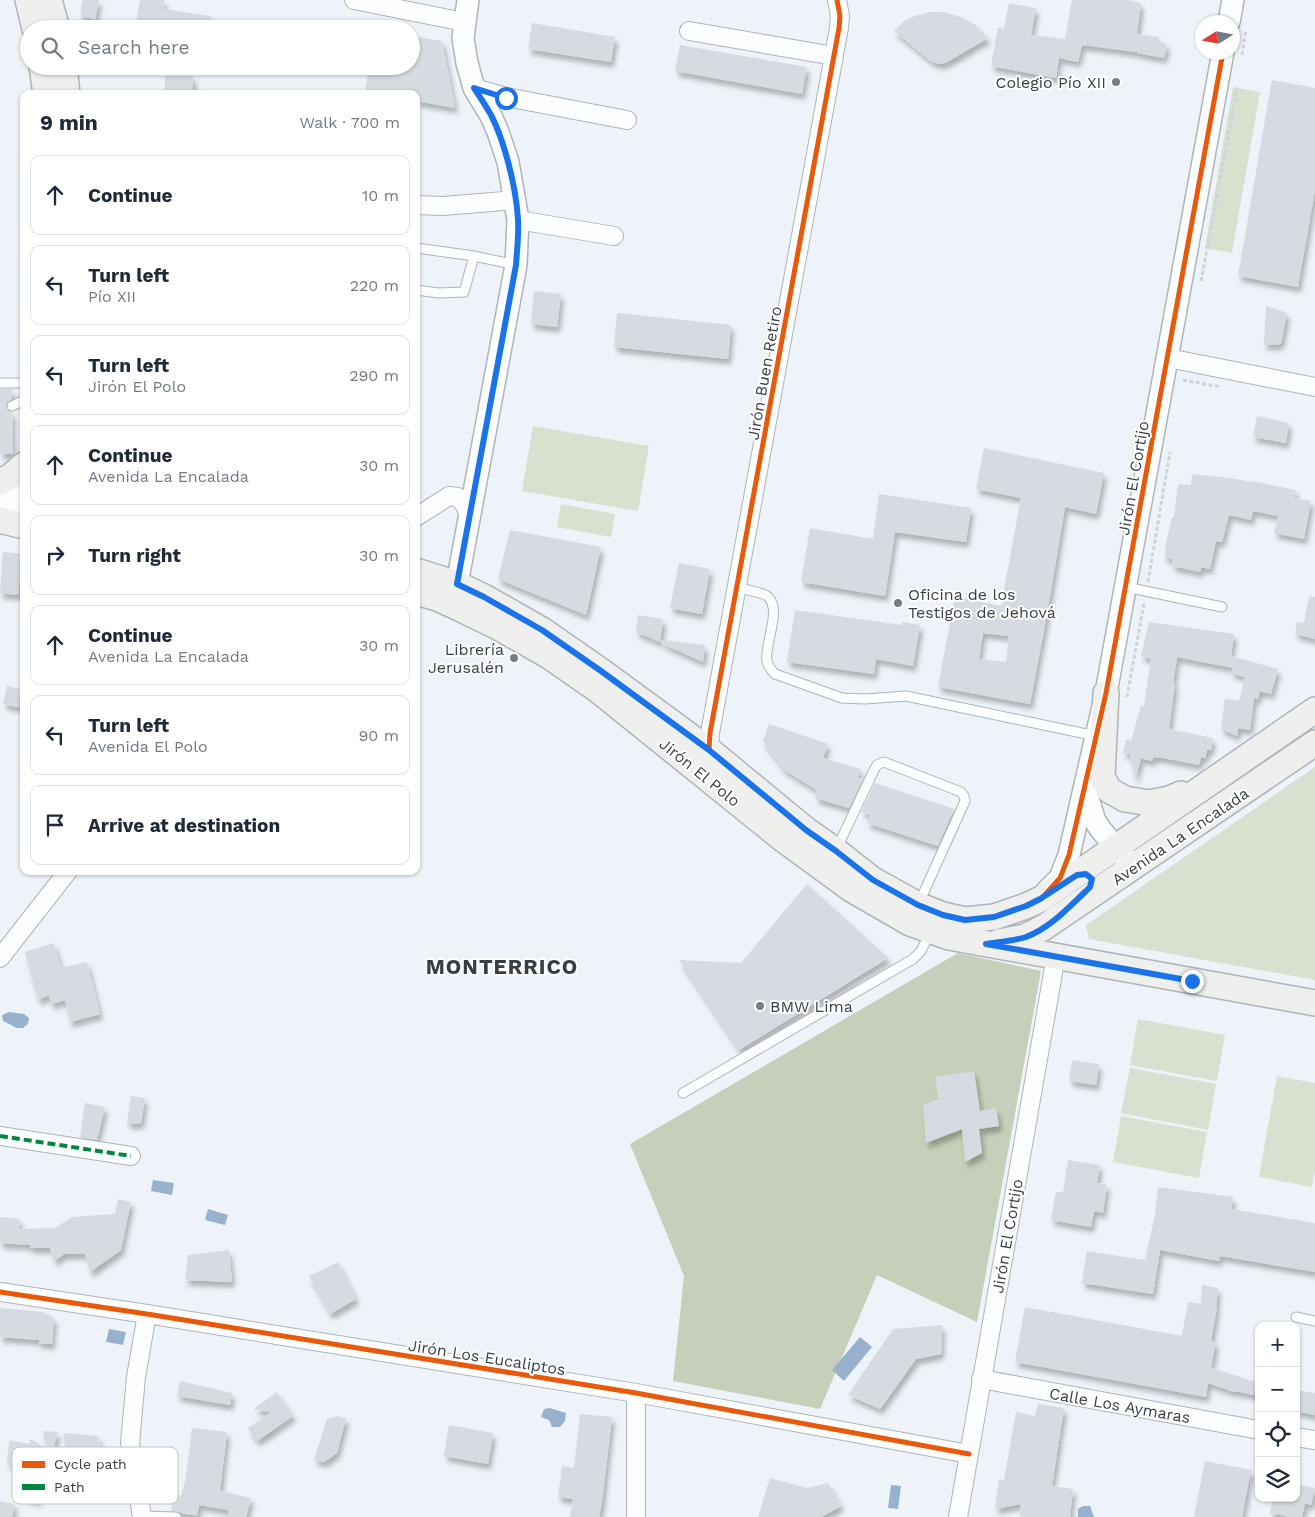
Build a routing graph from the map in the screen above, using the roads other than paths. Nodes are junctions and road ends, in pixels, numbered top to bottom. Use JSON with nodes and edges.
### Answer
{"nodes":[{"id":1,"x":28,"y":0,"type":"edge"},
{"id":2,"x":49,"y":0,"type":"edge"},
{"id":3,"x":354,"y":0,"type":"edge"},
{"id":4,"x":468,"y":0,"type":"edge"},
{"id":5,"x":837,"y":0,"type":"edge"},
{"id":6,"x":1233,"y":0,"type":"edge"},
{"id":7,"x":1237,"y":15,"type":"edge"},
{"id":8,"x":33,"y":20,"type":"edge"},
{"id":9,"x":55,"y":20,"type":"edge"},
{"id":10,"x":464,"y":22,"type":"junction"},
{"id":11,"x":689,"y":31,"type":"dead end"},
{"id":12,"x":834,"y":56,"type":"junction"},
{"id":13,"x":1231,"y":60,"type":"edge"},
{"id":14,"x":43,"y":75,"type":"edge"},
{"id":15,"x":65,"y":75,"type":"edge"},
{"id":16,"x":474,"y":88,"type":"junction"},
{"id":17,"x":45,"y":90,"type":"edge"},
{"id":18,"x":67,"y":90,"type":"edge"},
{"id":19,"x":627,"y":120,"type":"dead end"},
{"id":20,"x":420,"y":205,"type":"edge"},
{"id":21,"x":517,"y":210,"type":"junction"},
{"id":22,"x":614,"y":236,"type":"dead end"},
{"id":23,"x":420,"y":249,"type":"edge"},
{"id":24,"x":474,"y":256,"type":"junction"},
{"id":25,"x":516,"y":265,"type":"junction"},
{"id":26,"x":420,"y":291,"type":"edge"},
{"id":27,"x":1177,"y":360,"type":"junction"},
{"id":28,"x":0,"y":383,"type":"edge"},
{"id":29,"x":20,"y":383,"type":"edge"},
{"id":30,"x":1315,"y":387,"type":"edge"},
{"id":31,"x":20,"y":402,"type":"edge"},
{"id":32,"x":12,"y":406,"type":"dead end"},
{"id":33,"x":20,"y":468,"type":"edge"},
{"id":34,"x":0,"y":482,"type":"edge"},
{"id":35,"x":0,"y":487,"type":"edge"},
{"id":36,"x":20,"y":490,"type":"edge"},
{"id":37,"x":0,"y":506,"type":"edge"},
{"id":38,"x":20,"y":506,"type":"edge"},
{"id":39,"x":420,"y":514,"type":"edge"},
{"id":40,"x":0,"y":520,"type":"edge"},
{"id":41,"x":470,"y":521,"type":"junction"},
{"id":42,"x":20,"y":525,"type":"edge"},
{"id":43,"x":420,"y":572,"type":"edge"},
{"id":44,"x":457,"y":584,"type":"junction"},
{"id":45,"x":737,"y":587,"type":"junction"},
{"id":46,"x":1126,"y":587,"type":"junction"},
{"id":47,"x":420,"y":593,"type":"edge"},
{"id":48,"x":1222,"y":606,"type":"dead end"},
{"id":49,"x":1116,"y":698,"type":"junction"},
{"id":50,"x":1315,"y":710,"type":"edge"},
{"id":51,"x":1096,"y":736,"type":"junction"},
{"id":52,"x":1315,"y":743,"type":"edge"},
{"id":53,"x":709,"y":750,"type":"junction"},
{"id":54,"x":1204,"y":785,"type":"junction"},
{"id":55,"x":1084,"y":787,"type":"junction"},
{"id":56,"x":1116,"y":848,"type":"junction"},
{"id":57,"x":836,"y":851,"type":"junction"},
{"id":58,"x":1133,"y":867,"type":"junction"},
{"id":59,"x":65,"y":875,"type":"edge"},
{"id":60,"x":1077,"y":875,"type":"junction"},
{"id":61,"x":1040,"y":899,"type":"junction"},
{"id":62,"x":918,"y":905,"type":"junction"},
{"id":63,"x":1052,"y":923,"type":"junction"},
{"id":64,"x":931,"y":931,"type":"junction"},
{"id":65,"x":986,"y":944,"type":"junction"},
{"id":66,"x":1056,"y":956,"type":"junction"},
{"id":67,"x":0,"y":958,"type":"edge"},
{"id":68,"x":1315,"y":1002,"type":"edge"},
{"id":69,"x":683,"y":1092,"type":"dead end"},
{"id":70,"x":0,"y":1136,"type":"edge"},
{"id":71,"x":131,"y":1156,"type":"dead end"},
{"id":72,"x":0,"y":1292,"type":"edge"},
{"id":73,"x":147,"y":1314,"type":"junction"},
{"id":74,"x":1296,"y":1317,"type":"dead end"},
{"id":75,"x":1315,"y":1321,"type":"edge"},
{"id":76,"x":981,"y":1379,"type":"junction"},
{"id":77,"x":636,"y":1393,"type":"junction"},
{"id":78,"x":1255,"y":1429,"type":"edge"},
{"id":79,"x":1300,"y":1438,"type":"edge"},
{"id":80,"x":1315,"y":1440,"type":"edge"},
{"id":81,"x":130,"y":1447,"type":"edge"},
{"id":82,"x":969,"y":1454,"type":"junction"},
{"id":83,"x":142,"y":1516,"type":"edge"},
{"id":84,"x":176,"y":1517,"type":"edge"},
{"id":85,"x":636,"y":1517,"type":"edge"},
{"id":86,"x":958,"y":1517,"type":"edge"}],
"edges":[{"from":1,"to":8,"type":"main road"},
{"from":2,"to":9,"type":"main road"},
{"from":3,"to":10,"type":"street"},
{"from":4,"to":10,"type":"street"},
{"from":5,"to":12,"type":"street","name":"Jirón Buen Retiro"},
{"from":6,"to":7,"type":"street"},
{"from":10,"to":16,"type":"street"},
{"from":11,"to":12,"type":"street"},
{"from":12,"to":45,"type":"street","name":"Jirón Buen Retiro"},
{"from":13,"to":27,"type":"street","name":"Jirón El Cortijo"},
{"from":14,"to":17,"type":"main road"},
{"from":15,"to":18,"type":"main road"},
{"from":16,"to":19,"type":"street"},
{"from":16,"to":21,"type":"street"},
{"from":20,"to":21,"type":"street"},
{"from":21,"to":22,"type":"street"},
{"from":21,"to":25,"type":"street"},
{"from":23,"to":24,"type":"lane"},
{"from":24,"to":25,"type":"lane"},
{"from":24,"to":26,"type":"lane"},
{"from":25,"to":41,"type":"street"},
{"from":27,"to":30,"type":"street"},
{"from":27,"to":46,"type":"street","name":"Jirón El Cortijo"},
{"from":28,"to":29,"type":"lane"},
{"from":31,"to":32,"type":"lane"},
{"from":33,"to":34,"type":"main road"},
{"from":35,"to":36,"type":"street"},
{"from":37,"to":38,"type":"street"},
{"from":39,"to":41,"type":"street"},
{"from":40,"to":42,"type":"main road"},
{"from":41,"to":44,"type":"street"},
{"from":43,"to":44,"type":"main road","name":"Jirón El Polo"},
{"from":44,"to":53,"type":"main road","name":"Jirón El Polo"},
{"from":45,"to":51,"type":"lane"},
{"from":45,"to":53,"type":"street","name":"Jirón Buen Retiro"},
{"from":46,"to":48,"type":"lane"},
{"from":46,"to":49,"type":"street","name":"Jirón El Cortijo"},
{"from":47,"to":64,"type":"main road","name":"Jirón El Polo"},
{"from":49,"to":51,"type":"street","name":"Jirón El Cortijo"},
{"from":49,"to":54,"type":"main road"},
{"from":50,"to":54,"type":"main road","name":"Avenida La Encalada"},
{"from":51,"to":55,"type":"street","name":"Jirón El Cortijo"},
{"from":52,"to":58,"type":"main road","name":"Avenida La Encalada"},
{"from":53,"to":57,"type":"main road","name":"Jirón El Polo"},
{"from":54,"to":56,"type":"main road","name":"Avenida La Encalada"},
{"from":55,"to":56,"type":"street"},
{"from":55,"to":61,"type":"street","name":"Jirón El Cortijo"},
{"from":56,"to":58,"type":"street"},
{"from":56,"to":60,"type":"main road","name":"Avenida La Encalada"},
{"from":57,"to":62,"type":"main road","name":"Jirón El Polo"},
{"from":57,"to":62,"type":"lane"},
{"from":58,"to":63,"type":"main road","name":"Avenida La Encalada"},
{"from":59,"to":67,"type":"street"},
{"from":60,"to":61,"type":"main road","name":"Avenida La Encalada"},
{"from":60,"to":63,"type":"main road"},
{"from":61,"to":62,"type":"main road","name":"Jirón El Polo"},
{"from":63,"to":65,"type":"main road","name":"Avenida La Encalada"},
{"from":64,"to":65,"type":"main road","name":"Jirón El Polo"},
{"from":64,"to":69,"type":"lane"},
{"from":65,"to":66,"type":"main road","name":"Jirón El Polo"},
{"from":66,"to":68,"type":"main road","name":"Jirón El Polo"},
{"from":66,"to":76,"type":"street","name":"Jirón El Cortijo"},
{"from":70,"to":71,"type":"street"},
{"from":72,"to":73,"type":"street","name":"Jirón Los Eucaliptos"},
{"from":73,"to":77,"type":"street","name":"Jirón Los Eucaliptos"},
{"from":73,"to":81,"type":"street"},
{"from":74,"to":75,"type":"lane"},
{"from":76,"to":78,"type":"street","name":"Calle Los Aymaras"},
{"from":76,"to":82,"type":"street","name":"Jirón El Cortijo"},
{"from":77,"to":82,"type":"street","name":"Jirón Los Eucaliptos"},
{"from":77,"to":85,"type":"street"},
{"from":79,"to":80,"type":"street"},
{"from":82,"to":86,"type":"street","name":"Jirón El Cortijo"},
{"from":83,"to":84,"type":"lane"}]}
